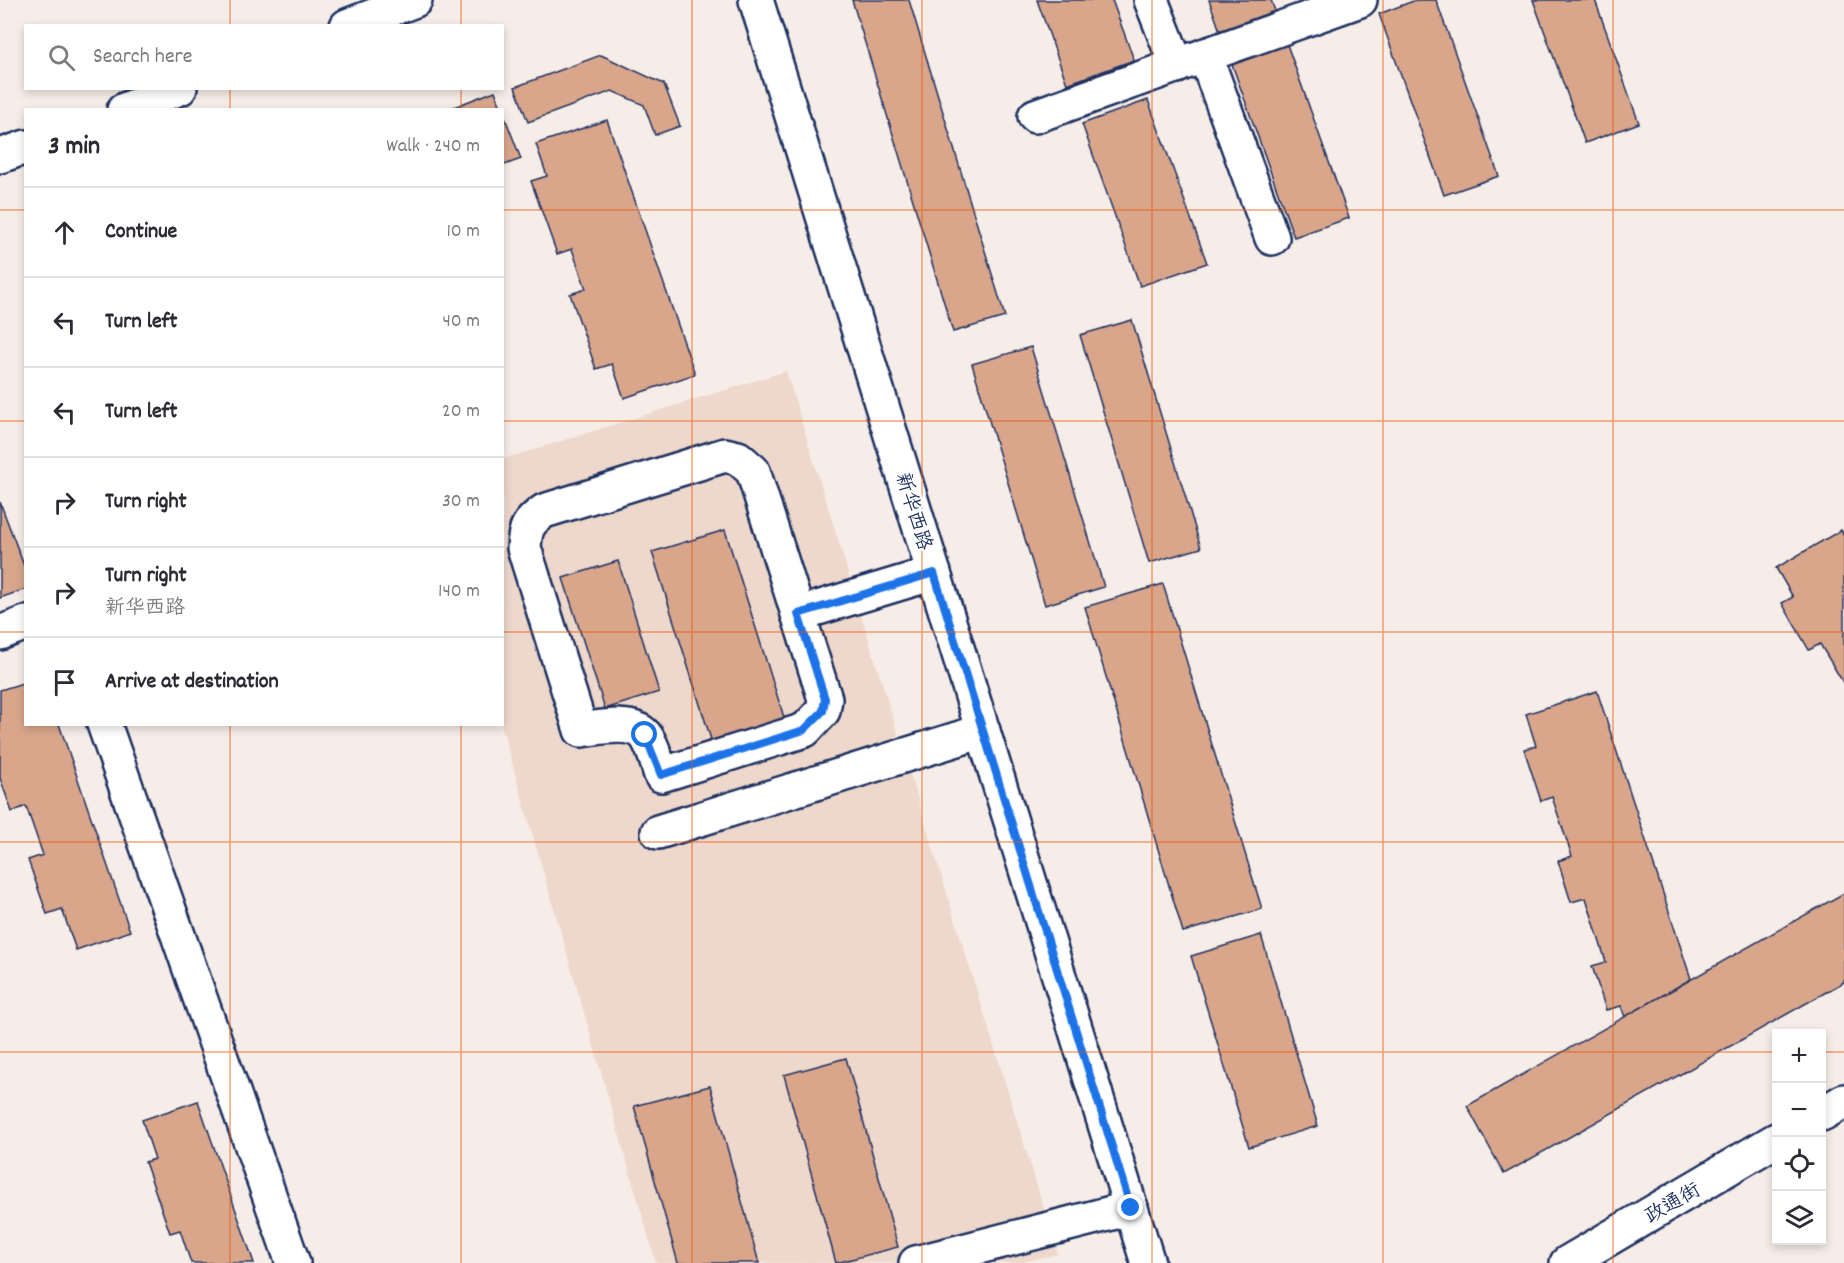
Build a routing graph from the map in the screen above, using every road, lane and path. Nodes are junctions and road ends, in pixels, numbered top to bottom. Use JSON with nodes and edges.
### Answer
{"nodes":[{"id":1,"x":415,"y":0,"type":"edge"},
{"id":2,"x":756,"y":0,"type":"edge"},
{"id":3,"x":1151,"y":0,"type":"edge"},
{"id":4,"x":1360,"y":0,"type":"edge"},
{"id":5,"x":352,"y":24,"type":"edge"},
{"id":6,"x":1191,"y":61,"type":"junction"},
{"id":7,"x":175,"y":90,"type":"edge"},
{"id":8,"x":129,"y":108,"type":"edge"},
{"id":9,"x":1035,"y":116,"type":"dead end"},
{"id":10,"x":24,"y":148,"type":"edge"},
{"id":11,"x":0,"y":156,"type":"edge"},
{"id":12,"x":1272,"y":238,"type":"dead end"},
{"id":13,"x":934,"y":573,"type":"junction"},
{"id":14,"x":798,"y":614,"type":"junction"},
{"id":15,"x":24,"y":624,"type":"edge"},
{"id":16,"x":0,"y":633,"type":"edge"},
{"id":17,"x":105,"y":726,"type":"edge"},
{"id":18,"x":982,"y":731,"type":"junction"},
{"id":19,"x":658,"y":832,"type":"dead end"},
{"id":20,"x":1844,"y":1101,"type":"edge"},
{"id":21,"x":1826,"y":1111,"type":"edge"},
{"id":22,"x":1772,"y":1142,"type":"edge"},
{"id":23,"x":1131,"y":1208,"type":"junction"},
{"id":24,"x":293,"y":1263,"type":"edge"},
{"id":25,"x":916,"y":1263,"type":"edge"},
{"id":26,"x":1148,"y":1263,"type":"edge"},
{"id":27,"x":1567,"y":1263,"type":"edge"}],
"edges":[{"from":1,"to":5,"type":"street"},
{"from":2,"to":13,"type":"street","name":"新华西路"},
{"from":3,"to":6,"type":"street"},
{"from":4,"to":6,"type":"street"},
{"from":6,"to":9,"type":"street"},
{"from":6,"to":12,"type":"street"},
{"from":7,"to":8,"type":"street"},
{"from":10,"to":11,"type":"street"},
{"from":13,"to":14,"type":"street"},
{"from":13,"to":18,"type":"street","name":"新华西路"},
{"from":14,"to":14,"type":"street"},
{"from":15,"to":16,"type":"street"},
{"from":17,"to":24,"type":"street"},
{"from":18,"to":19,"type":"street"},
{"from":18,"to":23,"type":"street","name":"新华西路"},
{"from":20,"to":21,"type":"street"},
{"from":22,"to":27,"type":"street","name":"政通街"},
{"from":23,"to":25,"type":"street"},
{"from":23,"to":26,"type":"street","name":"新华西路"}]}
